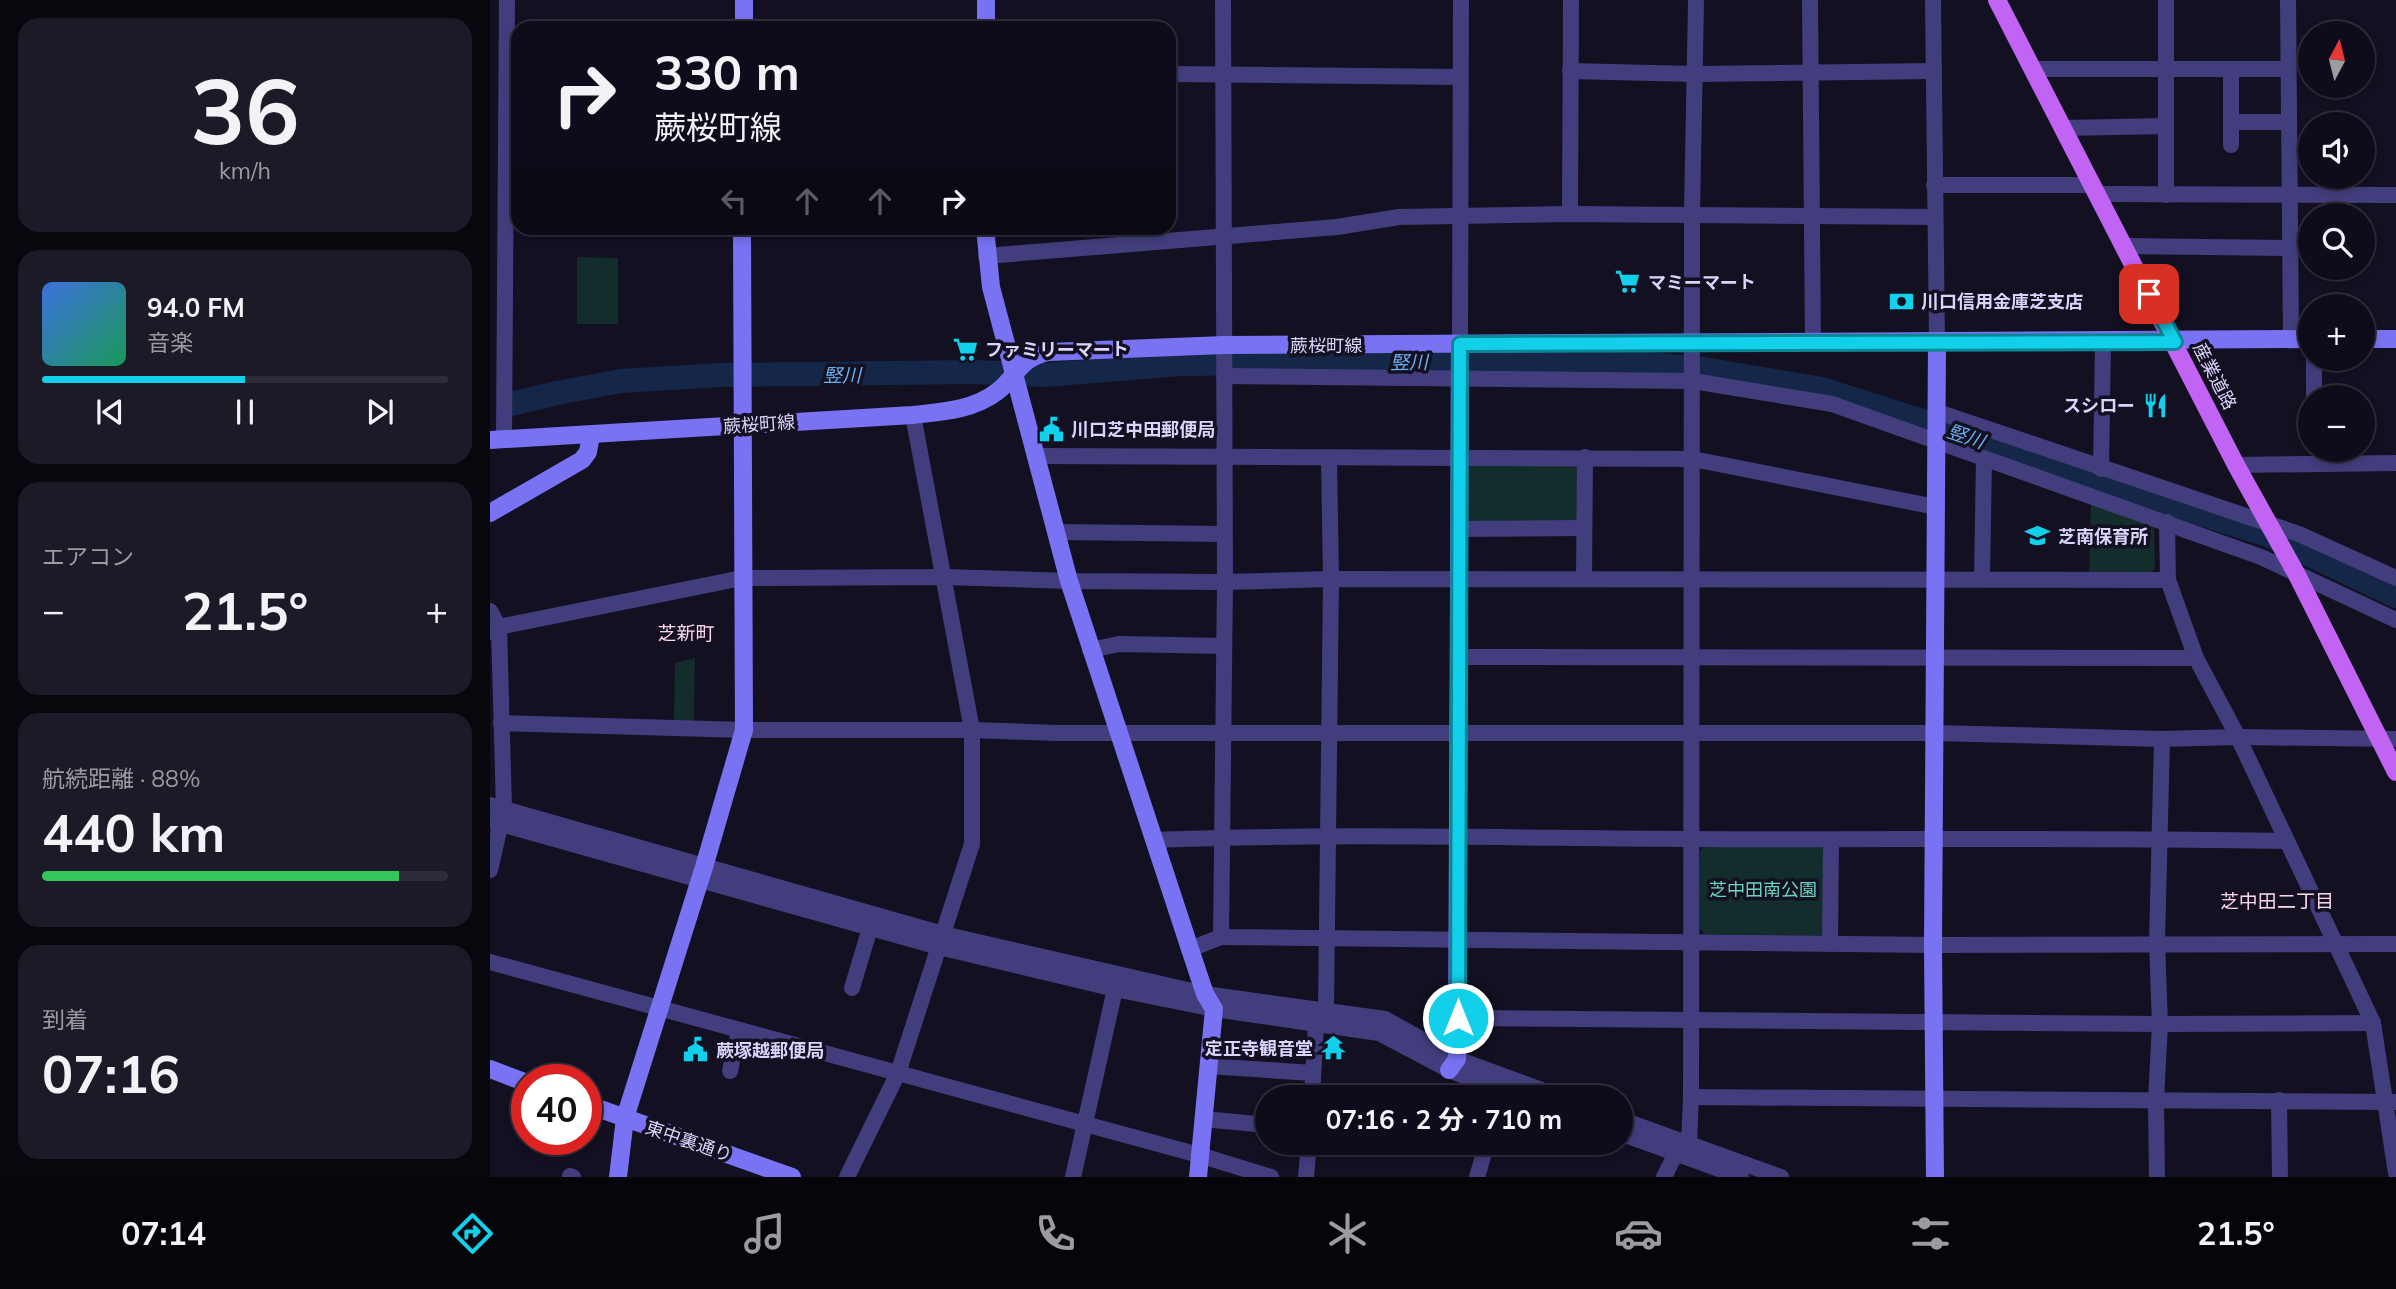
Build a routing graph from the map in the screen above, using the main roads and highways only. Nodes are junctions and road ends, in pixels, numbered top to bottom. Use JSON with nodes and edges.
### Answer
{"nodes":[{"id":1,"x":1997,"y":0,"type":"edge"},
{"id":2,"x":2388,"y":739,"type":"edge"},
{"id":3,"x":2396,"y":772,"type":"edge"}],
"edges":[{"from":1,"to":2,"type":"main road","name":"産業道路"},
{"from":2,"to":3,"type":"main road","name":"産業道路"}]}
